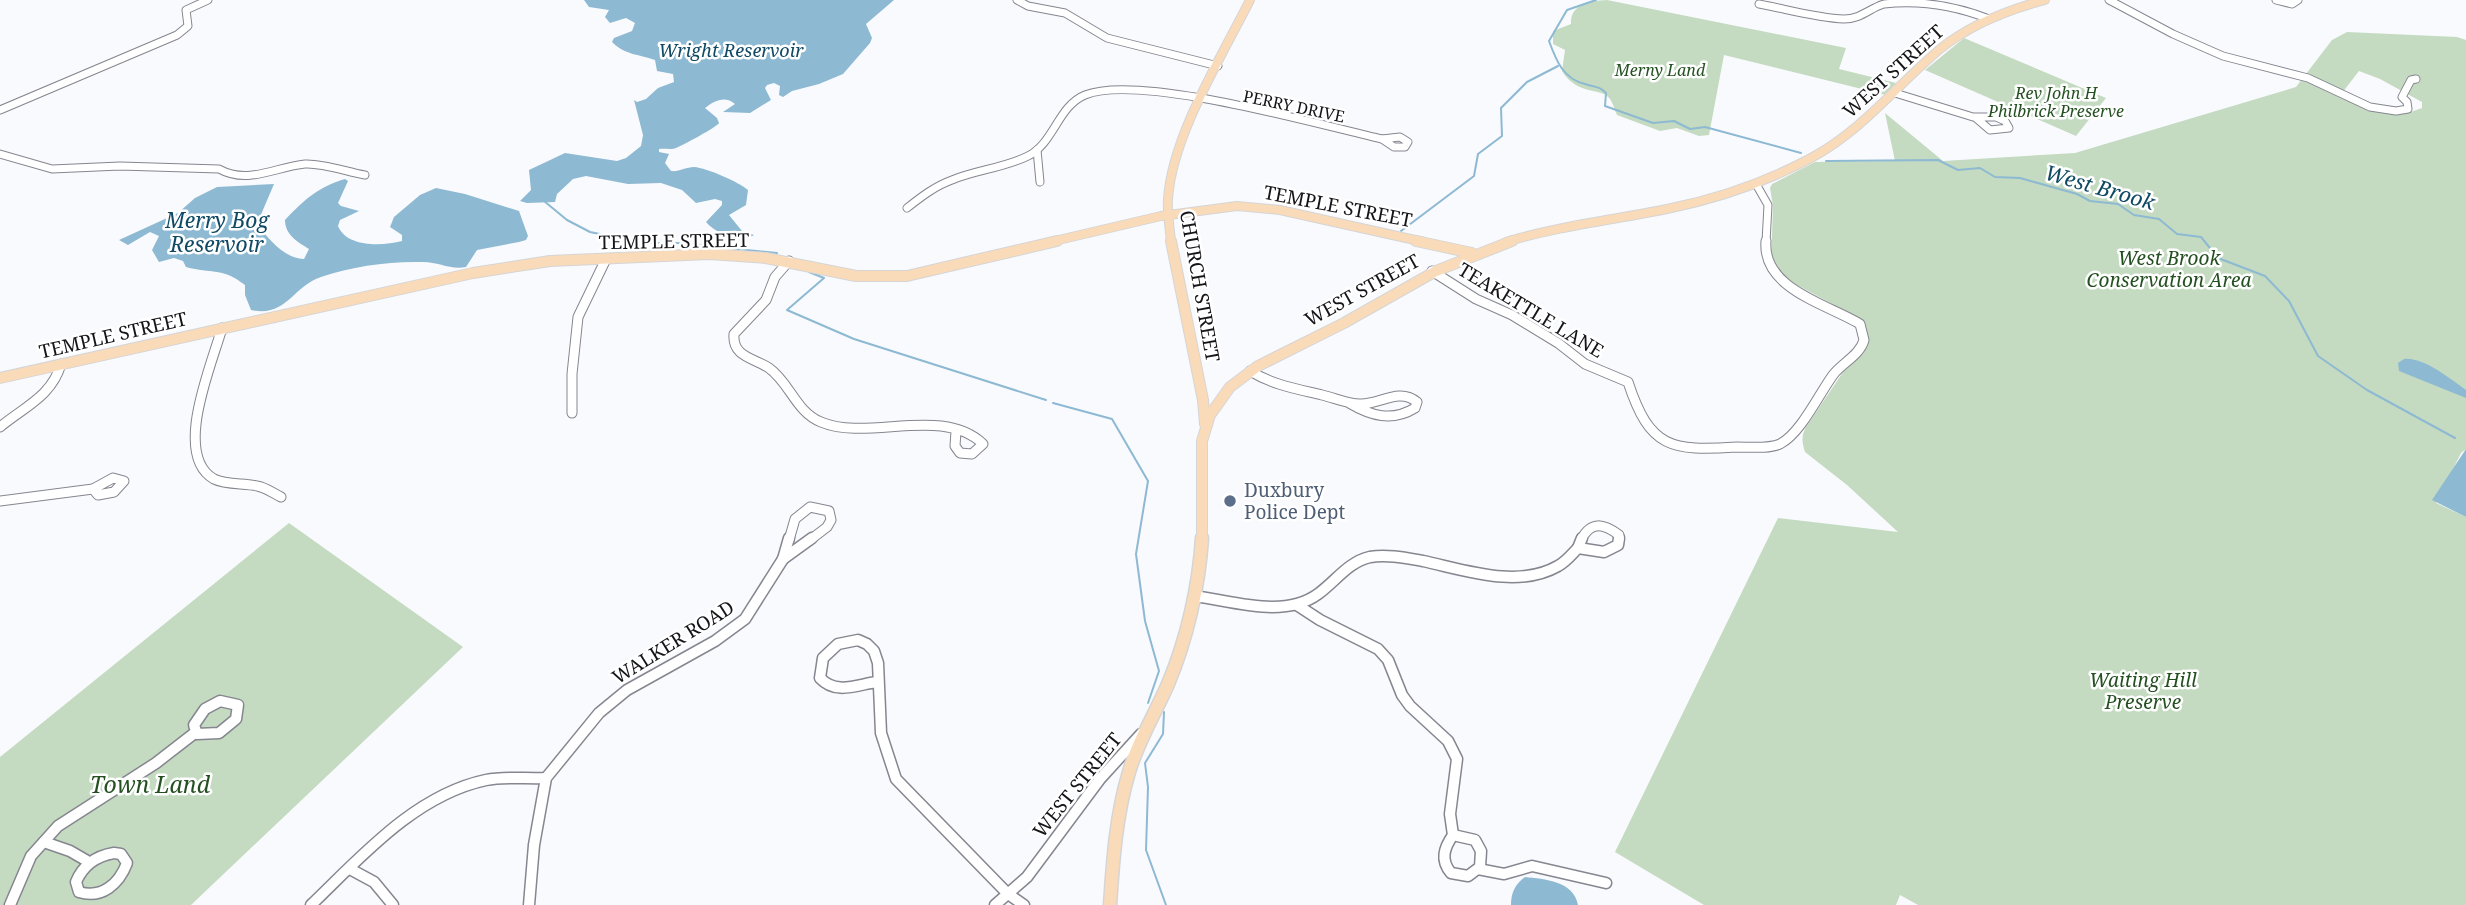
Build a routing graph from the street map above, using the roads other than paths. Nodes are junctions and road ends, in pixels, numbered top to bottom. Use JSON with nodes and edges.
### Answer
{"nodes":[{"id":1,"x":208,"y":0,"type":"edge"},
{"id":2,"x":1017,"y":0,"type":"edge"},
{"id":3,"x":1250,"y":0,"type":"edge"},
{"id":4,"x":2045,"y":0,"type":"edge"},
{"id":5,"x":2109,"y":0,"type":"edge"},
{"id":6,"x":2276,"y":0,"type":"edge"},
{"id":7,"x":2298,"y":0,"type":"edge"},
{"id":8,"x":1759,"y":4,"type":"dead end"},
{"id":9,"x":1989,"y":19,"type":"junction"},
{"id":10,"x":1218,"y":66,"type":"junction"},
{"id":11,"x":2416,"y":79,"type":"dead end"},
{"id":12,"x":1895,"y":93,"type":"junction"},
{"id":13,"x":1200,"y":101,"type":"junction"},
{"id":14,"x":0,"y":110,"type":"edge"},
{"id":15,"x":1976,"y":118,"type":"dead end"},
{"id":16,"x":1382,"y":139,"type":"dead end"},
{"id":17,"x":1037,"y":150,"type":"junction"},
{"id":18,"x":0,"y":154,"type":"edge"},
{"id":19,"x":365,"y":175,"type":"dead end"},
{"id":20,"x":1040,"y":182,"type":"dead end"},
{"id":21,"x":1756,"y":184,"type":"junction"},
{"id":22,"x":907,"y":208,"type":"dead end"},
{"id":23,"x":1167,"y":215,"type":"junction"},
{"id":24,"x":1472,"y":253,"type":"junction"},
{"id":25,"x":607,"y":259,"type":"junction"},
{"id":26,"x":789,"y":261,"type":"junction"},
{"id":27,"x":1432,"y":271,"type":"junction"},
{"id":28,"x":222,"y":328,"type":"junction"},
{"id":29,"x":61,"y":364,"type":"junction"},
{"id":30,"x":1250,"y":371,"type":"junction"},
{"id":31,"x":0,"y":378,"type":"edge"},
{"id":32,"x":1227,"y":390,"type":"junction"},
{"id":33,"x":1203,"y":397,"type":"junction"},
{"id":34,"x":1349,"y":403,"type":"junction"},
{"id":35,"x":572,"y":413,"type":"dead end"},
{"id":36,"x":0,"y":427,"type":"edge"},
{"id":37,"x":1206,"y":427,"type":"junction"},
{"id":38,"x":956,"y":430,"type":"dead end"},
{"id":39,"x":93,"y":489,"type":"dead end"},
{"id":40,"x":281,"y":497,"type":"dead end"},
{"id":41,"x":0,"y":501,"type":"edge"},
{"id":42,"x":1578,"y":548,"type":"dead end"},
{"id":43,"x":783,"y":559,"type":"junction"},
{"id":44,"x":1194,"y":596,"type":"junction"},
{"id":45,"x":1297,"y":605,"type":"junction"},
{"id":46,"x":877,"y":682,"type":"junction"},
{"id":47,"x":1147,"y":726,"type":"junction"},
{"id":48,"x":196,"y":732,"type":"dead end"},
{"id":49,"x":546,"y":778,"type":"junction"},
{"id":50,"x":1453,"y":835,"type":"junction"},
{"id":51,"x":44,"y":842,"type":"junction"},
{"id":52,"x":89,"y":862,"type":"junction"},
{"id":53,"x":350,"y":869,"type":"junction"},
{"id":54,"x":1478,"y":869,"type":"junction"},
{"id":55,"x":1606,"y":883,"type":"dead end"},
{"id":56,"x":1008,"y":894,"type":"junction"},
{"id":57,"x":10,"y":905,"type":"edge"},
{"id":58,"x":311,"y":905,"type":"edge"},
{"id":59,"x":393,"y":905,"type":"edge"},
{"id":60,"x":529,"y":905,"type":"edge"},
{"id":61,"x":995,"y":905,"type":"edge"},
{"id":62,"x":1024,"y":905,"type":"edge"},
{"id":63,"x":1110,"y":905,"type":"edge"}],
"edges":[{"from":1,"to":14,"type":"street"},
{"from":2,"to":10,"type":"street"},
{"from":3,"to":10,"type":"main road","name":"CHURCH STREET"},
{"from":4,"to":9,"type":"main road","name":"WEST STREET"},
{"from":5,"to":11,"type":"street"},
{"from":6,"to":7,"type":"street"},
{"from":8,"to":9,"type":"street"},
{"from":9,"to":12,"type":"main road","name":"WEST STREET"},
{"from":10,"to":13,"type":"main road","name":"CHURCH STREET"},
{"from":12,"to":15,"type":"street"},
{"from":12,"to":21,"type":"main road","name":"WEST STREET"},
{"from":13,"to":16,"type":"street","name":"PERRY DRIVE"},
{"from":13,"to":17,"type":"street","name":"PERRY DRIVE"},
{"from":13,"to":23,"type":"main road","name":"CHURCH STREET"},
{"from":17,"to":20,"type":"street"},
{"from":17,"to":22,"type":"street"},
{"from":18,"to":19,"type":"street"},
{"from":21,"to":24,"type":"main road","name":"WEST STREET"},
{"from":21,"to":27,"type":"street","name":"TEAKETTLE LANE"},
{"from":23,"to":24,"type":"main road","name":"TEMPLE STREET"},
{"from":23,"to":26,"type":"main road","name":"TEMPLE STREET"},
{"from":23,"to":33,"type":"main road","name":"CHURCH STREET"},
{"from":24,"to":27,"type":"main road","name":"WEST STREET"},
{"from":25,"to":26,"type":"main road","name":"TEMPLE STREET"},
{"from":25,"to":28,"type":"main road","name":"TEMPLE STREET"},
{"from":25,"to":35,"type":"street"},
{"from":26,"to":38,"type":"street"},
{"from":27,"to":30,"type":"main road","name":"WEST STREET"},
{"from":28,"to":29,"type":"main road","name":"TEMPLE STREET"},
{"from":28,"to":40,"type":"street"},
{"from":29,"to":31,"type":"main road","name":"TEMPLE STREET"},
{"from":29,"to":36,"type":"street"},
{"from":30,"to":32,"type":"main road","name":"WEST STREET"},
{"from":30,"to":34,"type":"street"},
{"from":32,"to":33,"type":"main road"},
{"from":32,"to":37,"type":"main road","name":"WEST STREET"},
{"from":33,"to":37,"type":"main road","name":"CHURCH STREET"},
{"from":34,"to":34,"type":"street"},
{"from":37,"to":44,"type":"main road","name":"WEST STREET"},
{"from":39,"to":41,"type":"street"},
{"from":42,"to":45,"type":"street"},
{"from":43,"to":43,"type":"street","name":"WALKER ROAD"},
{"from":43,"to":49,"type":"street","name":"WALKER ROAD"},
{"from":44,"to":45,"type":"street"},
{"from":44,"to":47,"type":"main road","name":"WEST STREET"},
{"from":45,"to":50,"type":"street"},
{"from":46,"to":46,"type":"street"},
{"from":46,"to":56,"type":"street"},
{"from":47,"to":56,"type":"street","name":"WEST STREET"},
{"from":47,"to":63,"type":"main road"},
{"from":48,"to":51,"type":"street"},
{"from":49,"to":53,"type":"street"},
{"from":49,"to":60,"type":"street","name":"WALKER ROAD"},
{"from":50,"to":54,"type":"street"},
{"from":50,"to":54,"type":"street"},
{"from":51,"to":52,"type":"street"},
{"from":51,"to":57,"type":"street"},
{"from":52,"to":52,"type":"street"},
{"from":53,"to":58,"type":"street"},
{"from":53,"to":59,"type":"street"},
{"from":54,"to":55,"type":"street"},
{"from":56,"to":61,"type":"street","name":"WEST STREET"},
{"from":56,"to":62,"type":"street"}]}
